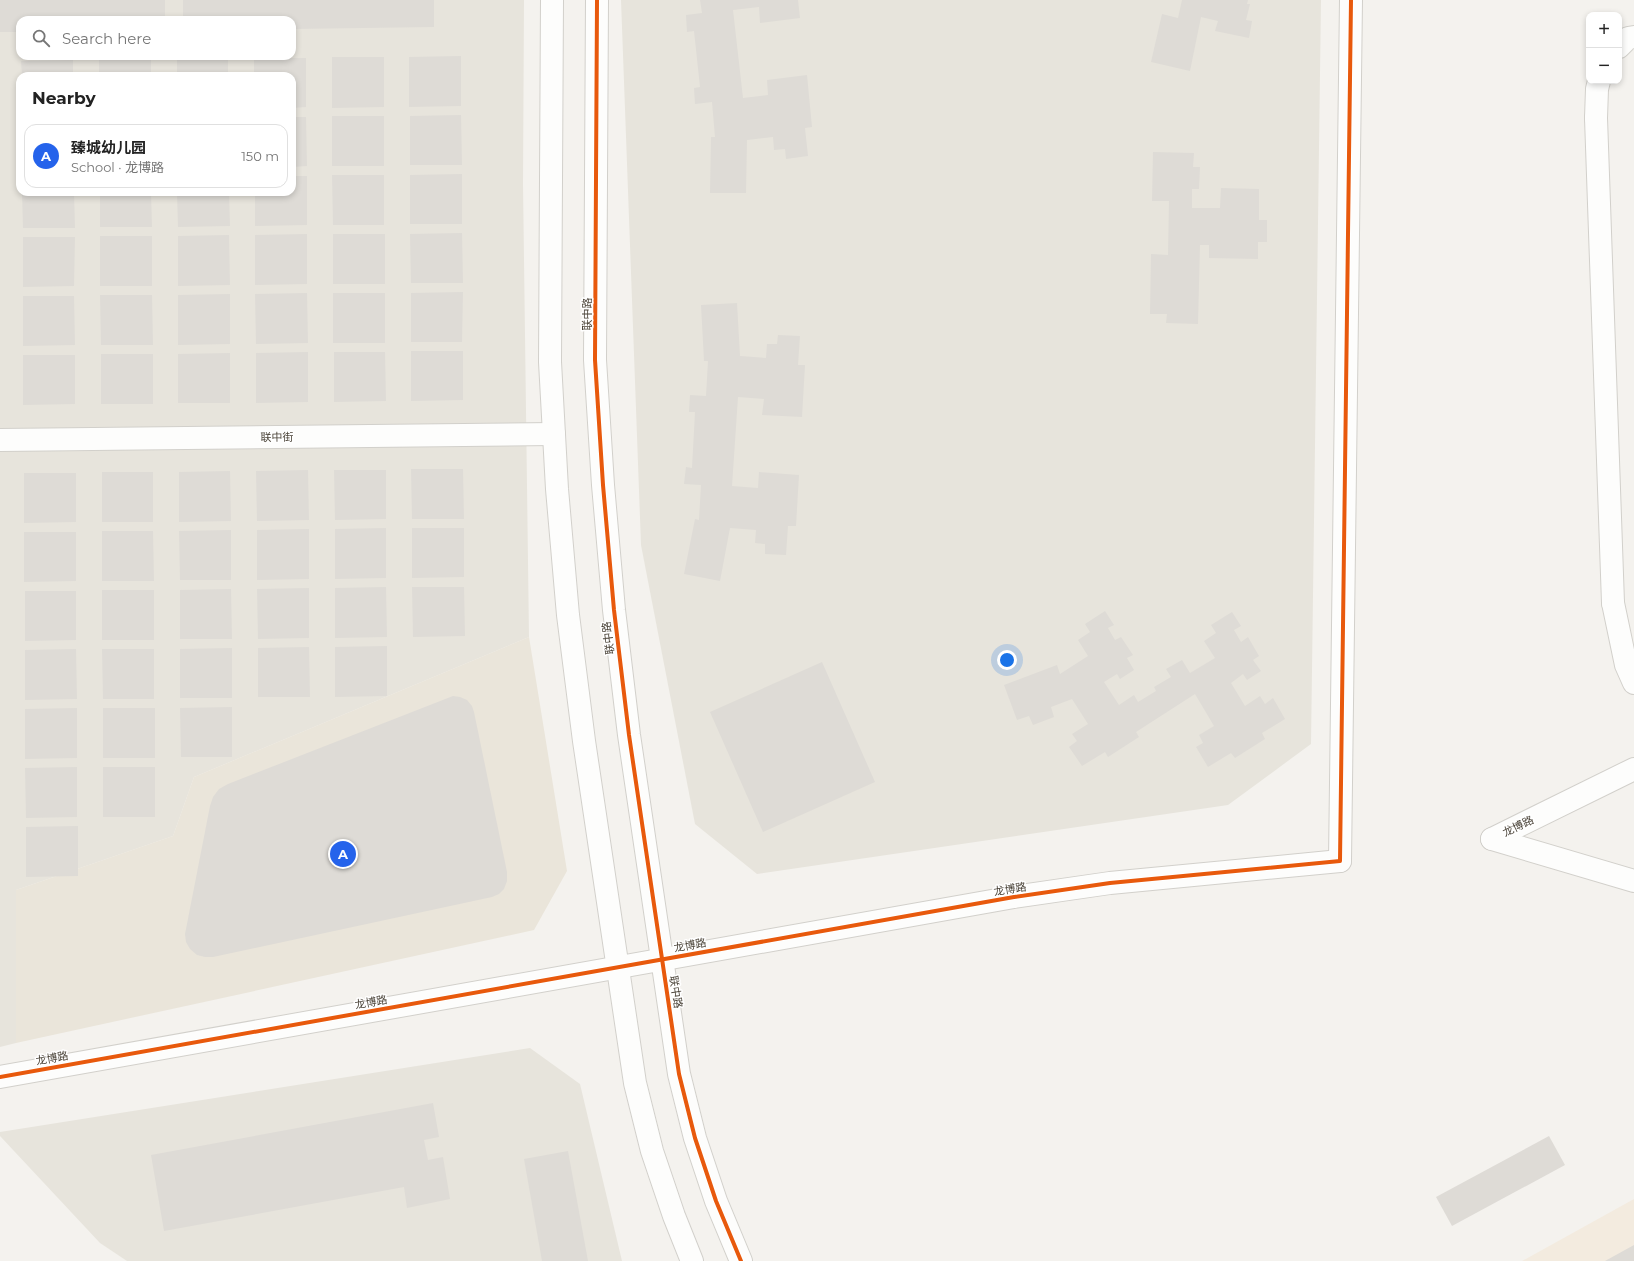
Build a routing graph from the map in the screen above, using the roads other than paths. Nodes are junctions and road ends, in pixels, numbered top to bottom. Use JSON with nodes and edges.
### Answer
{"nodes":[{"id":1,"x":552,"y":0,"type":"edge"},
{"id":2,"x":597,"y":0,"type":"edge"},
{"id":3,"x":1351,"y":0,"type":"edge"},
{"id":4,"x":1634,"y":37,"type":"edge"},
{"id":5,"x":1622,"y":44,"type":"edge"},
{"id":6,"x":1598,"y":84,"type":"edge"},
{"id":7,"x":554,"y":434,"type":"junction"},
{"id":8,"x":0,"y":440,"type":"edge"},
{"id":9,"x":1634,"y":683,"type":"edge"},
{"id":10,"x":1634,"y":769,"type":"edge"},
{"id":11,"x":1634,"y":880,"type":"edge"},
{"id":12,"x":662,"y":959,"type":"junction"},
{"id":13,"x":617,"y":967,"type":"junction"},
{"id":14,"x":0,"y":1077,"type":"edge"},
{"id":15,"x":692,"y":1261,"type":"edge"},
{"id":16,"x":741,"y":1261,"type":"edge"}],
"edges":[{"from":1,"to":7,"type":"street"},
{"from":2,"to":12,"type":"street","name":"联中路"},
{"from":3,"to":12,"type":"street","name":"龙博路"},
{"from":4,"to":5,"type":"street"},
{"from":6,"to":9,"type":"street"},
{"from":7,"to":8,"type":"street","name":"联中街"},
{"from":7,"to":13,"type":"street"},
{"from":10,"to":11,"type":"street","name":"龙博路"},
{"from":12,"to":13,"type":"street","name":"龙博路"},
{"from":12,"to":16,"type":"street","name":"联中路"},
{"from":13,"to":14,"type":"street","name":"龙博路"},
{"from":13,"to":15,"type":"street"}]}
